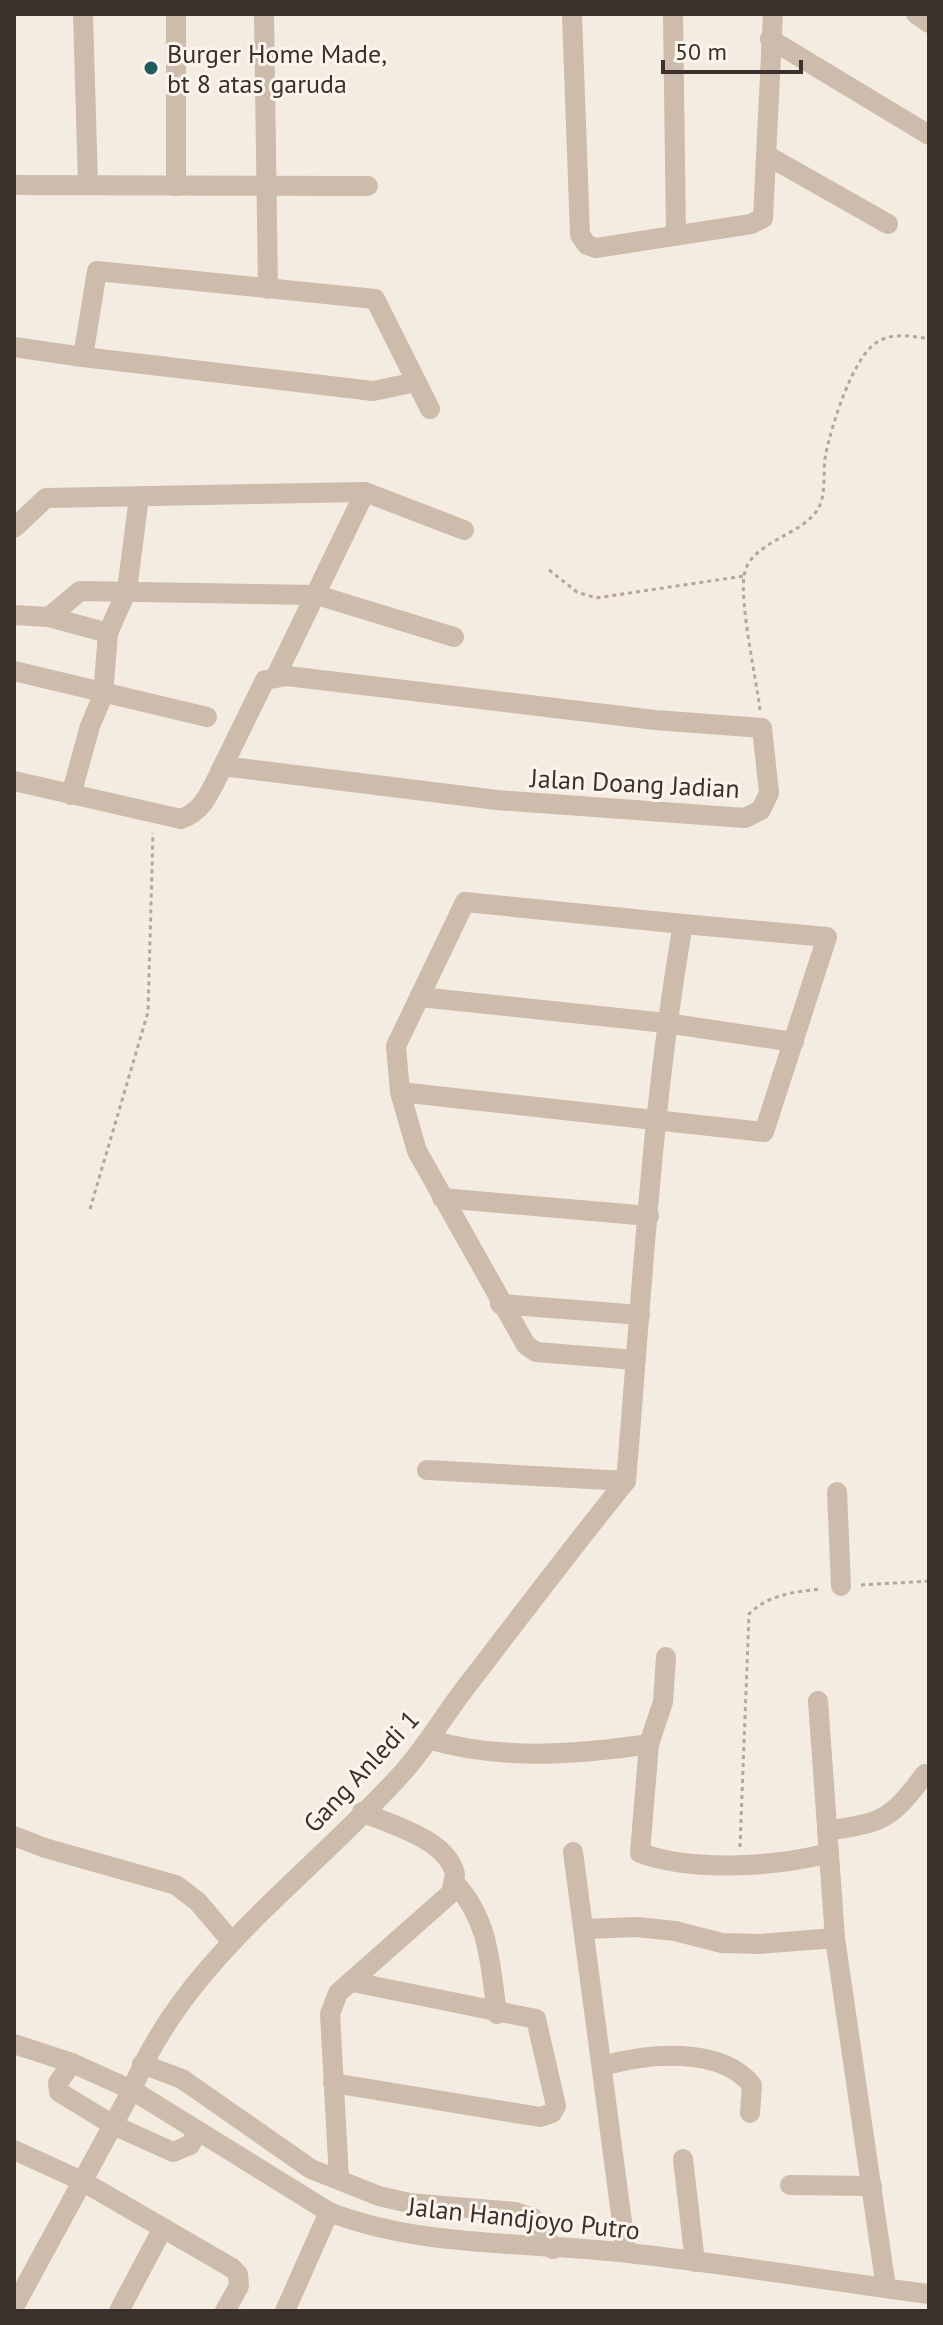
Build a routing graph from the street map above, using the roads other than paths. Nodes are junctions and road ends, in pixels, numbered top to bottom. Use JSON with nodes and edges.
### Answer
{"nodes":[{"id":1,"x":83,"y":14,"type":"edge"},
{"id":2,"x":176,"y":14,"type":"edge"},
{"id":3,"x":264,"y":14,"type":"edge"},
{"id":4,"x":572,"y":14,"type":"edge"},
{"id":5,"x":673,"y":14,"type":"edge"},
{"id":6,"x":773,"y":14,"type":"edge"},
{"id":7,"x":916,"y":14,"type":"edge"},
{"id":8,"x":929,"y":23,"type":"edge"},
{"id":9,"x":770,"y":39,"type":"junction"},
{"id":10,"x":929,"y":135,"type":"edge"},
{"id":11,"x":768,"y":156,"type":"junction"},
{"id":12,"x":14,"y":185,"type":"edge"},
{"id":13,"x":88,"y":185,"type":"junction"},
{"id":14,"x":176,"y":186,"type":"junction"},
{"id":15,"x":368,"y":186,"type":"dead end"},
{"id":16,"x":264,"y":187,"type":"junction"},
{"id":17,"x":888,"y":224,"type":"dead end"},
{"id":18,"x":676,"y":236,"type":"junction"},
{"id":19,"x":268,"y":289,"type":"junction"},
{"id":20,"x":14,"y":347,"type":"edge"},
{"id":21,"x":83,"y":357,"type":"junction"},
{"id":22,"x":416,"y":382,"type":"junction"},
{"id":23,"x":430,"y":409,"type":"dead end"},
{"id":24,"x":365,"y":492,"type":"junction"},
{"id":25,"x":139,"y":497,"type":"junction"},
{"id":26,"x":14,"y":528,"type":"edge"},
{"id":27,"x":464,"y":530,"type":"dead end"},
{"id":28,"x":127,"y":590,"type":"junction"},
{"id":29,"x":317,"y":595,"type":"junction"},
{"id":30,"x":14,"y":615,"type":"edge"},
{"id":31,"x":49,"y":617,"type":"junction"},
{"id":32,"x":108,"y":633,"type":"junction"},
{"id":33,"x":454,"y":637,"type":"dead end"},
{"id":34,"x":14,"y":671,"type":"edge"},
{"id":35,"x":276,"y":676,"type":"junction"},
{"id":36,"x":103,"y":695,"type":"junction"},
{"id":37,"x":207,"y":717,"type":"dead end"},
{"id":38,"x":223,"y":766,"type":"junction"},
{"id":39,"x":14,"y":781,"type":"edge"},
{"id":40,"x":71,"y":795,"type":"junction"},
{"id":41,"x":683,"y":924,"type":"junction"},
{"id":42,"x":420,"y":997,"type":"junction"},
{"id":43,"x":666,"y":1023,"type":"junction"},
{"id":44,"x":794,"y":1042,"type":"junction"},
{"id":45,"x":400,"y":1092,"type":"junction"},
{"id":46,"x":658,"y":1121,"type":"junction"},
{"id":47,"x":442,"y":1198,"type":"junction"},
{"id":48,"x":649,"y":1216,"type":"junction"},
{"id":49,"x":500,"y":1304,"type":"junction"},
{"id":50,"x":640,"y":1315,"type":"junction"},
{"id":51,"x":636,"y":1360,"type":"junction"},
{"id":52,"x":427,"y":1470,"type":"dead end"},
{"id":53,"x":626,"y":1481,"type":"junction"},
{"id":54,"x":837,"y":1492,"type":"dead end"},
{"id":55,"x":841,"y":1586,"type":"road end"},
{"id":56,"x":666,"y":1657,"type":"dead end"},
{"id":57,"x":818,"y":1701,"type":"dead end"},
{"id":58,"x":431,"y":1740,"type":"junction"},
{"id":59,"x":649,"y":1744,"type":"junction"},
{"id":60,"x":925,"y":1774,"type":"dead end"},
{"id":61,"x":362,"y":1812,"type":"junction"},
{"id":62,"x":827,"y":1831,"type":"junction"},
{"id":63,"x":14,"y":1836,"type":"edge"},
{"id":64,"x":573,"y":1852,"type":"dead end"},
{"id":65,"x":829,"y":1853,"type":"junction"},
{"id":66,"x":455,"y":1883,"type":"junction"},
{"id":67,"x":584,"y":1929,"type":"junction"},
{"id":68,"x":835,"y":1938,"type":"junction"},
{"id":69,"x":232,"y":1942,"type":"junction"},
{"id":70,"x":353,"y":1982,"type":"junction"},
{"id":71,"x":497,"y":2014,"type":"junction"},
{"id":72,"x":14,"y":2044,"type":"edge"},
{"id":73,"x":72,"y":2063,"type":"junction"},
{"id":74,"x":142,"y":2064,"type":"junction"},
{"id":75,"x":603,"y":2066,"type":"junction"},
{"id":76,"x":333,"y":2083,"type":"junction"},
{"id":77,"x":132,"y":2090,"type":"junction"},
{"id":78,"x":750,"y":2113,"type":"dead end"},
{"id":79,"x":113,"y":2125,"type":"junction"},
{"id":80,"x":198,"y":2131,"type":"junction"},
{"id":81,"x":14,"y":2150,"type":"edge"},
{"id":82,"x":683,"y":2159,"type":"dead end"},
{"id":83,"x":339,"y":2179,"type":"junction"},
{"id":84,"x":82,"y":2181,"type":"junction"},
{"id":85,"x":790,"y":2185,"type":"dead end"},
{"id":86,"x":872,"y":2186,"type":"junction"},
{"id":87,"x":329,"y":2212,"type":"junction"},
{"id":88,"x":163,"y":2228,"type":"junction"},
{"id":89,"x":553,"y":2249,"type":"junction"},
{"id":90,"x":626,"y":2252,"type":"junction"},
{"id":91,"x":695,"y":2262,"type":"junction"},
{"id":92,"x":886,"y":2288,"type":"junction"},
{"id":93,"x":929,"y":2294,"type":"edge"},
{"id":94,"x":14,"y":2307,"type":"edge"},
{"id":95,"x":119,"y":2311,"type":"edge"},
{"id":96,"x":225,"y":2311,"type":"edge"},
{"id":97,"x":285,"y":2311,"type":"edge"}],
"edges":[{"from":1,"to":13,"type":"street"},
{"from":2,"to":14,"type":"street"},
{"from":3,"to":16,"type":"street"},
{"from":4,"to":18,"type":"street"},
{"from":5,"to":18,"type":"street"},
{"from":6,"to":9,"type":"street"},
{"from":7,"to":8,"type":"street"},
{"from":9,"to":10,"type":"street"},
{"from":9,"to":11,"type":"street"},
{"from":11,"to":17,"type":"street"},
{"from":11,"to":18,"type":"street"},
{"from":12,"to":13,"type":"street"},
{"from":13,"to":14,"type":"street"},
{"from":14,"to":16,"type":"street"},
{"from":15,"to":16,"type":"street"},
{"from":16,"to":19,"type":"street"},
{"from":19,"to":21,"type":"street"},
{"from":19,"to":22,"type":"street"},
{"from":20,"to":21,"type":"street"},
{"from":21,"to":22,"type":"street"},
{"from":22,"to":23,"type":"street"},
{"from":24,"to":25,"type":"street"},
{"from":24,"to":27,"type":"street"},
{"from":24,"to":29,"type":"street"},
{"from":25,"to":26,"type":"street"},
{"from":25,"to":28,"type":"street"},
{"from":28,"to":29,"type":"street"},
{"from":28,"to":31,"type":"street"},
{"from":28,"to":32,"type":"street"},
{"from":29,"to":33,"type":"street"},
{"from":29,"to":35,"type":"street"},
{"from":30,"to":31,"type":"street"},
{"from":31,"to":32,"type":"street"},
{"from":32,"to":36,"type":"street"},
{"from":34,"to":36,"type":"street"},
{"from":35,"to":38,"type":"street"},
{"from":35,"to":38,"type":"street","name":"Jalan Doang Jadian"},
{"from":36,"to":37,"type":"street"},
{"from":36,"to":40,"type":"street"},
{"from":38,"to":40,"type":"street"},
{"from":39,"to":40,"type":"street"},
{"from":41,"to":42,"type":"street"},
{"from":41,"to":43,"type":"street"},
{"from":41,"to":44,"type":"street"},
{"from":42,"to":43,"type":"street"},
{"from":42,"to":45,"type":"street"},
{"from":43,"to":44,"type":"street"},
{"from":43,"to":46,"type":"street"},
{"from":44,"to":46,"type":"street"},
{"from":45,"to":46,"type":"street"},
{"from":45,"to":47,"type":"street"},
{"from":46,"to":48,"type":"street"},
{"from":47,"to":48,"type":"street"},
{"from":47,"to":49,"type":"street"},
{"from":48,"to":50,"type":"street"},
{"from":49,"to":50,"type":"street"},
{"from":49,"to":51,"type":"street"},
{"from":50,"to":51,"type":"street"},
{"from":51,"to":53,"type":"street"},
{"from":52,"to":53,"type":"street"},
{"from":53,"to":58,"type":"street","name":"Gang Anledi 1"},
{"from":54,"to":55,"type":"street"},
{"from":56,"to":59,"type":"street"},
{"from":57,"to":62,"type":"street"},
{"from":58,"to":59,"type":"street"},
{"from":58,"to":61,"type":"street","name":"Gang Anledi 1"},
{"from":59,"to":65,"type":"street"},
{"from":60,"to":62,"type":"street"},
{"from":61,"to":66,"type":"street"},
{"from":61,"to":69,"type":"street","name":"Gang Anledi 1"},
{"from":62,"to":65,"type":"street"},
{"from":63,"to":69,"type":"street"},
{"from":64,"to":67,"type":"street"},
{"from":65,"to":68,"type":"street"},
{"from":66,"to":70,"type":"street"},
{"from":66,"to":71,"type":"street"},
{"from":67,"to":68,"type":"street"},
{"from":67,"to":75,"type":"street"},
{"from":68,"to":86,"type":"street"},
{"from":69,"to":74,"type":"street","name":"Gang Anledi 1"},
{"from":70,"to":71,"type":"street"},
{"from":70,"to":76,"type":"street"},
{"from":71,"to":76,"type":"street"},
{"from":72,"to":73,"type":"street","name":"Jalan Handjoyo Putro"},
{"from":73,"to":77,"type":"street","name":"Jalan Handjoyo Putro"},
{"from":73,"to":79,"type":"street"},
{"from":74,"to":77,"type":"street","name":"Gang Anledi 1"},
{"from":74,"to":83,"type":"street"},
{"from":75,"to":78,"type":"street"},
{"from":75,"to":90,"type":"street"},
{"from":76,"to":83,"type":"street"},
{"from":77,"to":79,"type":"street","name":"Gang Anledi 1"},
{"from":77,"to":80,"type":"street","name":"Jalan Handjoyo Putro"},
{"from":79,"to":80,"type":"street"},
{"from":79,"to":84,"type":"street","name":"Gang Anledi 1"},
{"from":80,"to":87,"type":"street","name":"Jalan Handjoyo Putro"},
{"from":81,"to":84,"type":"street"},
{"from":82,"to":91,"type":"street"},
{"from":83,"to":89,"type":"street"},
{"from":84,"to":88,"type":"street"},
{"from":84,"to":94,"type":"street","name":"Gang Anledi 1"},
{"from":85,"to":86,"type":"street"},
{"from":86,"to":92,"type":"street"},
{"from":87,"to":89,"type":"street","name":"Jalan Handjoyo Putro"},
{"from":87,"to":97,"type":"street"},
{"from":88,"to":95,"type":"street"},
{"from":88,"to":96,"type":"street"},
{"from":89,"to":90,"type":"street","name":"Jalan Handjoyo Putro"},
{"from":90,"to":91,"type":"street","name":"Jalan Handjoyo Putro"},
{"from":91,"to":92,"type":"street","name":"Jalan Handjoyo Putro"},
{"from":92,"to":93,"type":"street","name":"Jalan Handjoyo Putro"}]}
